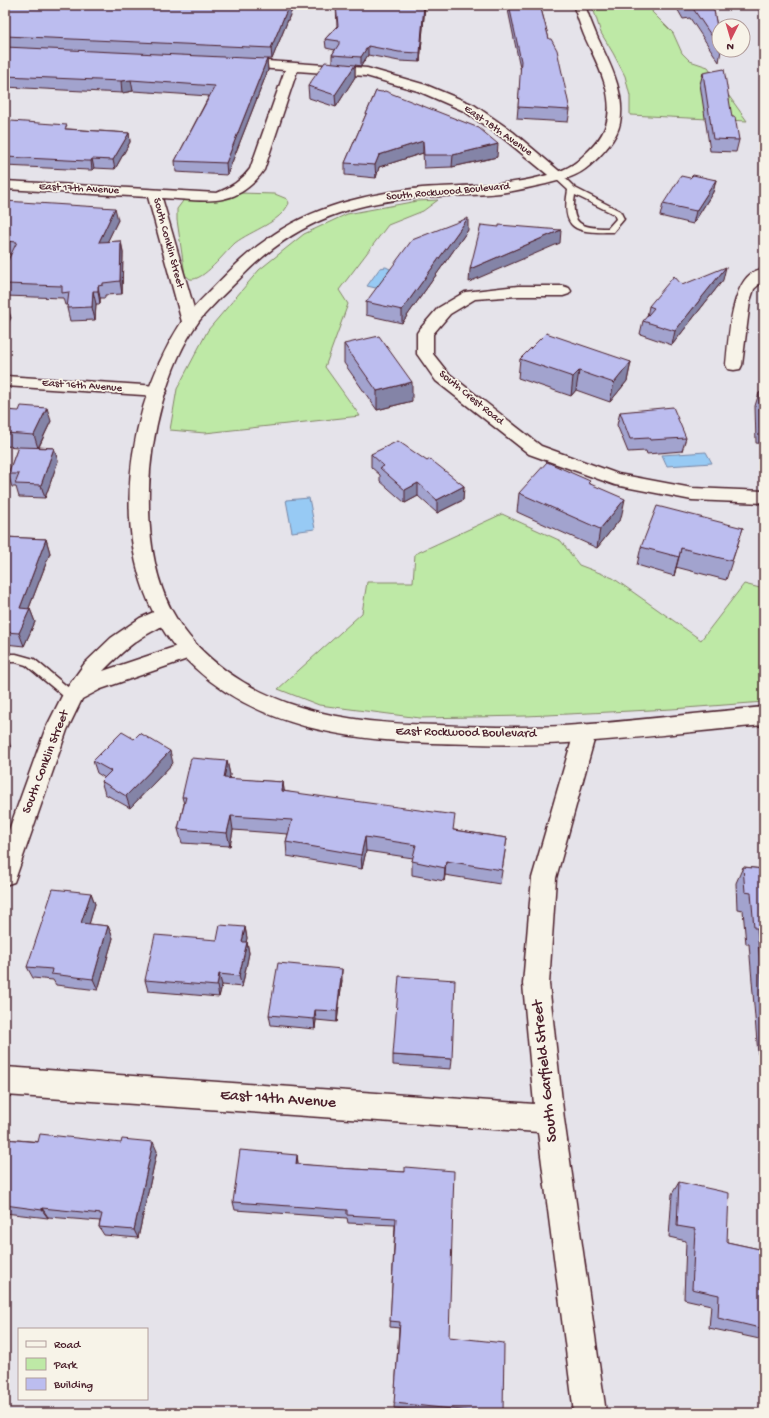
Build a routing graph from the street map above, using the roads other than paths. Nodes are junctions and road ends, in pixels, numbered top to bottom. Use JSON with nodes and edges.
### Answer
{"nodes":[{"id":1,"x":579,"y":5,"type":"edge"},
{"id":2,"x":224,"y":62,"type":"edge"},
{"id":3,"x":293,"y":66,"type":"junction"},
{"id":4,"x":558,"y":176,"type":"junction"},
{"id":5,"x":5,"y":185,"type":"edge"},
{"id":6,"x":572,"y":190,"type":"junction"},
{"id":7,"x":154,"y":193,"type":"junction"},
{"id":8,"x":762,"y":274,"type":"edge"},
{"id":9,"x":563,"y":291,"type":"dead end"},
{"id":10,"x":190,"y":322,"type":"junction"},
{"id":11,"x":734,"y":366,"type":"dead end"},
{"id":12,"x":5,"y":381,"type":"edge"},
{"id":13,"x":158,"y":391,"type":"junction"},
{"id":14,"x":764,"y":497,"type":"edge"},
{"id":15,"x":163,"y":615,"type":"junction"},
{"id":16,"x":189,"y":650,"type":"junction"},
{"id":17,"x":5,"y":658,"type":"edge"},
{"id":18,"x":72,"y":697,"type":"junction"},
{"id":19,"x":764,"y":716,"type":"edge"},
{"id":20,"x":585,"y":733,"type":"junction"},
{"id":21,"x":5,"y":874,"type":"edge"},
{"id":22,"x":5,"y":1081,"type":"edge"},
{"id":23,"x":550,"y":1119,"type":"junction"},
{"id":24,"x":590,"y":1413,"type":"edge"}],
"edges":[{"from":1,"to":4,"type":"street","name":"South Rockwood Boulevard"},
{"from":2,"to":3,"type":"street","name":"East 18th Avenue"},
{"from":3,"to":4,"type":"street","name":"East 18th Avenue"},
{"from":3,"to":7,"type":"street","name":"South Conklin Street"},
{"from":4,"to":6,"type":"lane"},
{"from":4,"to":10,"type":"street","name":"South Rockwood Boulevard"},
{"from":5,"to":7,"type":"street","name":"East 17th Avenue"},
{"from":6,"to":6,"type":"lane"},
{"from":7,"to":10,"type":"street","name":"South Conklin Street"},
{"from":8,"to":11,"type":"street"},
{"from":9,"to":14,"type":"street","name":"South Crest Road"},
{"from":10,"to":13,"type":"street","name":"South Rockwood Boulevard"},
{"from":12,"to":13,"type":"street","name":"East 16th Avenue"},
{"from":13,"to":15,"type":"street","name":"South Rockwood Boulevard"},
{"from":15,"to":16,"type":"street","name":"South Rockwood Boulevard"},
{"from":15,"to":18,"type":"street","name":"South Conklin Street"},
{"from":16,"to":18,"type":"street","name":"South Conklin Street"},
{"from":16,"to":20,"type":"street","name":"East Rockwood Boulevard"},
{"from":17,"to":18,"type":"lane"},
{"from":18,"to":21,"type":"street","name":"South Conklin Street"},
{"from":19,"to":20,"type":"street","name":"East Rockwood Boulevard"},
{"from":20,"to":23,"type":"street","name":"South Garfield Street"},
{"from":22,"to":23,"type":"street","name":"East 14th Avenue"},
{"from":23,"to":24,"type":"street","name":"South Garfield Street"}]}
